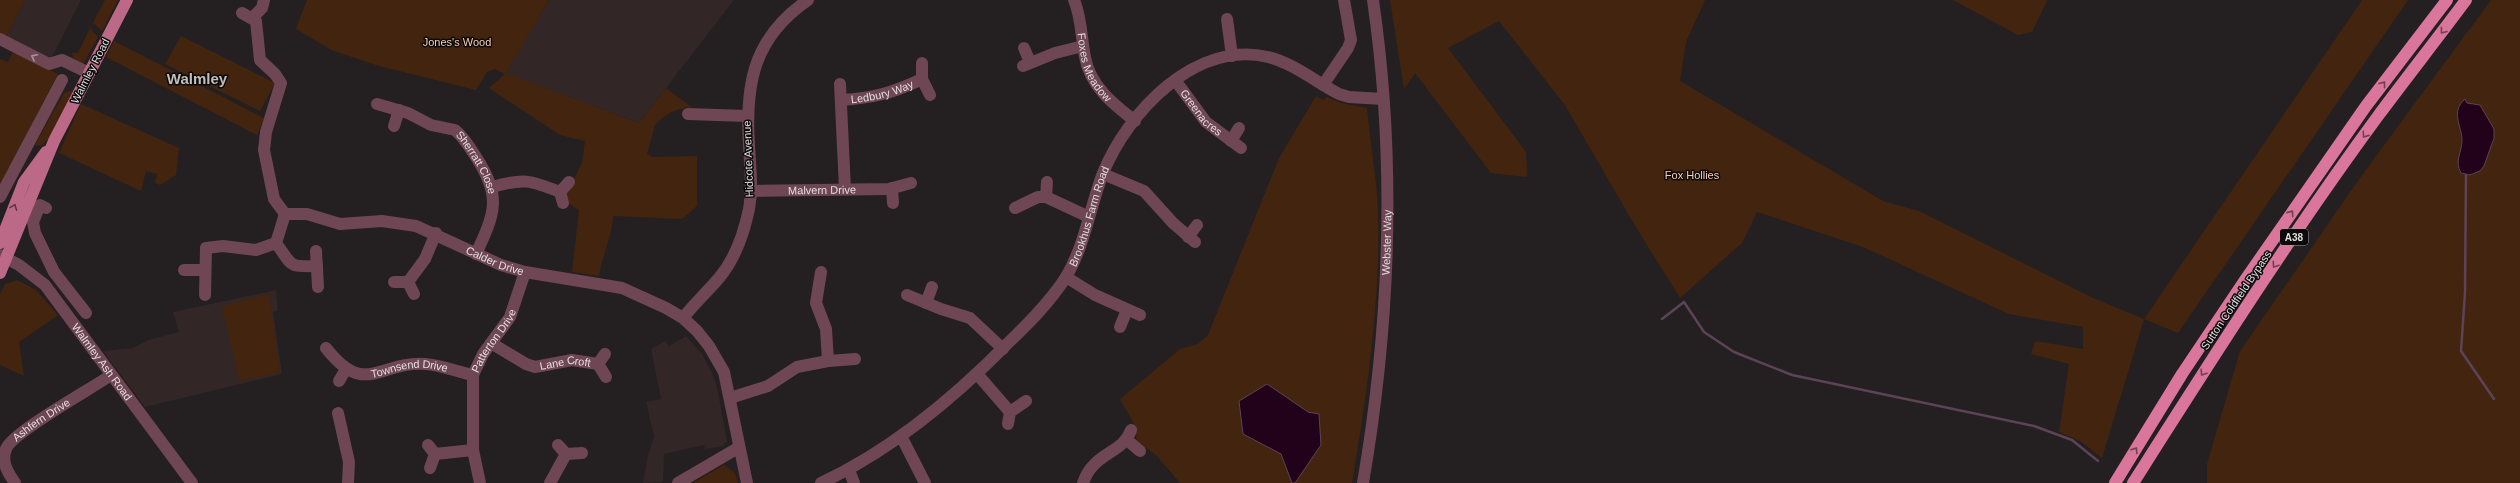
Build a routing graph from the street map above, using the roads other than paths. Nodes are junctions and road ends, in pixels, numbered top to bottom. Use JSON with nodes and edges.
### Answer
{"nodes":[{"id":1,"x":126,"y":0,"type":"edge"},
{"id":2,"x":264,"y":0,"type":"edge"},
{"id":3,"x":808,"y":0,"type":"edge"},
{"id":4,"x":1074,"y":0,"type":"edge"},
{"id":5,"x":1345,"y":0,"type":"edge"},
{"id":6,"x":1373,"y":0,"type":"edge"},
{"id":7,"x":2447,"y":0,"type":"edge"},
{"id":8,"x":2466,"y":0,"type":"edge"},
{"id":9,"x":242,"y":13,"type":"dead end"},
{"id":10,"x":254,"y":17,"type":"junction"},
{"id":11,"x":1227,"y":19,"type":"dead end"},
{"id":12,"x":4,"y":41,"type":"edge"},
{"id":13,"x":1084,"y":46,"type":"junction"},
{"id":14,"x":1024,"y":48,"type":"dead end"},
{"id":15,"x":1232,"y":56,"type":"junction"},
{"id":16,"x":922,"y":63,"type":"dead end"},
{"id":17,"x":89,"y":73,"type":"junction"},
{"id":18,"x":922,"y":79,"type":"junction"},
{"id":19,"x":62,"y":80,"type":"dead end"},
{"id":20,"x":1175,"y":80,"type":"junction"},
{"id":21,"x":840,"y":84,"type":"dead end"},
{"id":22,"x":1323,"y":85,"type":"junction"},
{"id":23,"x":930,"y":95,"type":"dead end"},
{"id":24,"x":1382,"y":99,"type":"junction"},
{"id":25,"x":841,"y":100,"type":"junction"},
{"id":26,"x":377,"y":104,"type":"dead end"},
{"id":27,"x":399,"y":110,"type":"junction"},
{"id":28,"x":697,"y":110,"type":"dead end"},
{"id":29,"x":747,"y":116,"type":"junction"},
{"id":30,"x":1135,"y":121,"type":"junction"},
{"id":31,"x":394,"y":126,"type":"dead end"},
{"id":32,"x":1239,"y":128,"type":"dead end"},
{"id":33,"x":54,"y":141,"type":"junction"},
{"id":34,"x":1103,"y":174,"type":"junction"},
{"id":35,"x":569,"y":182,"type":"dead end"},
{"id":36,"x":1047,"y":182,"type":"dead end"},
{"id":37,"x":911,"y":183,"type":"dead end"},
{"id":38,"x":492,"y":187,"type":"junction"},
{"id":39,"x":892,"y":188,"type":"junction"},
{"id":40,"x":845,"y":189,"type":"junction"},
{"id":41,"x":752,"y":191,"type":"junction"},
{"id":42,"x":0,"y":196,"type":"edge"},
{"id":43,"x":1046,"y":196,"type":"junction"},
{"id":44,"x":893,"y":202,"type":"dead end"},
{"id":45,"x":46,"y":208,"type":"dead end"},
{"id":46,"x":1015,"y":208,"type":"dead end"},
{"id":47,"x":284,"y":214,"type":"junction"},
{"id":48,"x":1089,"y":217,"type":"junction"},
{"id":49,"x":1197,"y":225,"type":"dead end"},
{"id":50,"x":436,"y":233,"type":"junction"},
{"id":51,"x":0,"y":243,"type":"edge"},
{"id":52,"x":276,"y":243,"type":"junction"},
{"id":53,"x":316,"y":251,"type":"dead end"},
{"id":54,"x":476,"y":254,"type":"junction"},
{"id":55,"x":3,"y":257,"type":"edge"},
{"id":56,"x":317,"y":266,"type":"junction"},
{"id":57,"x":184,"y":270,"type":"dead end"},
{"id":58,"x":204,"y":270,"type":"junction"},
{"id":59,"x":525,"y":272,"type":"junction"},
{"id":60,"x":821,"y":272,"type":"dead end"},
{"id":61,"x":0,"y":273,"type":"edge"},
{"id":62,"x":1066,"y":277,"type":"junction"},
{"id":63,"x":394,"y":282,"type":"dead end"},
{"id":64,"x":408,"y":282,"type":"junction"},
{"id":65,"x":318,"y":287,"type":"dead end"},
{"id":66,"x":932,"y":287,"type":"dead end"},
{"id":67,"x":414,"y":294,"type":"dead end"},
{"id":68,"x":205,"y":295,"type":"dead end"},
{"id":69,"x":908,"y":295,"type":"dead end"},
{"id":70,"x":75,"y":300,"type":"junction"},
{"id":71,"x":926,"y":302,"type":"junction"},
{"id":72,"x":63,"y":308,"type":"junction"},
{"id":73,"x":1127,"y":310,"type":"junction"},
{"id":74,"x":86,"y":313,"type":"dead end"},
{"id":75,"x":1140,"y":316,"type":"dead end"},
{"id":76,"x":683,"y":318,"type":"junction"},
{"id":77,"x":1120,"y":327,"type":"dead end"},
{"id":78,"x":491,"y":343,"type":"junction"},
{"id":79,"x":326,"y":348,"type":"dead end"},
{"id":80,"x":1003,"y":349,"type":"junction"},
{"id":81,"x":855,"y":359,"type":"dead end"},
{"id":82,"x":828,"y":361,"type":"junction"},
{"id":83,"x":346,"y":369,"type":"junction"},
{"id":84,"x":112,"y":375,"type":"junction"},
{"id":85,"x":474,"y":375,"type":"junction"},
{"id":86,"x":978,"y":375,"type":"junction"},
{"id":87,"x":606,"y":378,"type":"dead end"},
{"id":88,"x":339,"y":381,"type":"dead end"},
{"id":89,"x":730,"y":398,"type":"junction"},
{"id":90,"x":1026,"y":401,"type":"dead end"},
{"id":91,"x":1010,"y":412,"type":"junction"},
{"id":92,"x":338,"y":413,"type":"dead end"},
{"id":93,"x":1008,"y":424,"type":"dead end"},
{"id":94,"x":901,"y":436,"type":"junction"},
{"id":95,"x":558,"y":445,"type":"dead end"},
{"id":96,"x":738,"y":448,"type":"junction"},
{"id":97,"x":473,"y":450,"type":"junction"},
{"id":98,"x":1140,"y":451,"type":"dead end"},
{"id":99,"x":582,"y":453,"type":"dead end"},
{"id":100,"x":566,"y":454,"type":"junction"},
{"id":101,"x":430,"y":468,"type":"dead end"},
{"id":102,"x":849,"y":470,"type":"junction"},
{"id":103,"x":15,"y":483,"type":"edge"},
{"id":104,"x":192,"y":483,"type":"edge"},
{"id":105,"x":348,"y":483,"type":"edge"},
{"id":106,"x":480,"y":483,"type":"edge"},
{"id":107,"x":550,"y":483,"type":"edge"},
{"id":108,"x":678,"y":483,"type":"edge"},
{"id":109,"x":747,"y":483,"type":"edge"},
{"id":110,"x":821,"y":483,"type":"edge"},
{"id":111,"x":854,"y":483,"type":"edge"},
{"id":112,"x":925,"y":483,"type":"edge"},
{"id":113,"x":1083,"y":483,"type":"edge"},
{"id":114,"x":1363,"y":483,"type":"edge"},
{"id":115,"x":2114,"y":483,"type":"edge"},
{"id":116,"x":2133,"y":483,"type":"edge"}],
"edges":[{"from":1,"to":17,"type":"main road","name":"Walmley Road"},
{"from":2,"to":10,"type":"street"},
{"from":3,"to":29,"type":"street","name":"Hidcote Avenue"},
{"from":4,"to":13,"type":"street","name":"Foxes Meadow"},
{"from":5,"to":22,"type":"street"},
{"from":6,"to":24,"type":"street","name":"Webster Way"},
{"from":115,"to":7,"type":"highway","name":"Sutton Coldfield Bypass","number":"A38","one_way":true},
{"from":8,"to":116,"type":"highway","name":"Sutton Coldfield Bypass","number":"A38","one_way":true},
{"from":9,"to":10,"type":"street"},
{"from":10,"to":47,"type":"street"},
{"from":11,"to":15,"type":"street"},
{"from":17,"to":12,"type":"street","one_way":true},
{"from":13,"to":14,"type":"street"},
{"from":13,"to":30,"type":"street","name":"Foxes Meadow"},
{"from":15,"to":20,"type":"street","name":"Brookhus Farm Road"},
{"from":15,"to":22,"type":"street","name":"Brookhus Farm Road"},
{"from":16,"to":18,"type":"street","name":"Ledbury Way"},
{"from":17,"to":33,"type":"main road","name":"Walmley Road"},
{"from":18,"to":23,"type":"street","name":"Ledbury Way"},
{"from":18,"to":25,"type":"street","name":"Ledbury Way"},
{"from":19,"to":42,"type":"street","name":"Walmley Road"},
{"from":20,"to":30,"type":"street","name":"Brookhus Farm Road"},
{"from":20,"to":32,"type":"street","name":"Greenacres"},
{"from":21,"to":25,"type":"street","name":"Ledbury Way"},
{"from":22,"to":24,"type":"street","name":"Brookhus Farm Road"},
{"from":24,"to":114,"type":"street","name":"Webster Way"},
{"from":25,"to":40,"type":"street","name":"Ledbury Way"},
{"from":26,"to":27,"type":"street","name":"Sherratt Close"},
{"from":27,"to":31,"type":"street"},
{"from":27,"to":38,"type":"street","name":"Sherratt Close"},
{"from":28,"to":29,"type":"street"},
{"from":29,"to":41,"type":"street","name":"Hidcote Avenue"},
{"from":30,"to":34,"type":"street","name":"Brookhus Farm Road"},
{"from":51,"to":33,"type":"main road","name":"Walmley Road","one_way":true},
{"from":33,"to":55,"type":"main road","name":"Walmley Road"},
{"from":34,"to":48,"type":"street","name":"Brookhus Farm Road"},
{"from":34,"to":49,"type":"street"},
{"from":35,"to":38,"type":"street"},
{"from":36,"to":43,"type":"street"},
{"from":37,"to":39,"type":"street","name":"Malvern Drive"},
{"from":38,"to":54,"type":"street","name":"Sherratt Close"},
{"from":39,"to":40,"type":"street","name":"Malvern Drive"},
{"from":39,"to":44,"type":"street"},
{"from":40,"to":41,"type":"street","name":"Malvern Drive"},
{"from":41,"to":76,"type":"street","name":"Hidcote Avenue"},
{"from":43,"to":46,"type":"street"},
{"from":43,"to":48,"type":"street"},
{"from":45,"to":70,"type":"street"},
{"from":47,"to":50,"type":"street","name":"Calder Drive"},
{"from":47,"to":52,"type":"street"},
{"from":48,"to":62,"type":"street","name":"Brookhus Farm Road"},
{"from":50,"to":54,"type":"street","name":"Calder Drive"},
{"from":50,"to":64,"type":"street"},
{"from":52,"to":56,"type":"street"},
{"from":52,"to":58,"type":"street"},
{"from":53,"to":56,"type":"street"},
{"from":54,"to":59,"type":"street","name":"Calder Drive"},
{"from":55,"to":61,"type":"main road","name":"Walmley Road"},
{"from":55,"to":72,"type":"street","name":"Walmley Ash Road"},
{"from":56,"to":65,"type":"street"},
{"from":57,"to":58,"type":"street"},
{"from":58,"to":68,"type":"street"},
{"from":59,"to":76,"type":"street","name":"Calder Drive"},
{"from":59,"to":78,"type":"street","name":"Patterton Drive"},
{"from":60,"to":82,"type":"street"},
{"from":62,"to":73,"type":"street"},
{"from":62,"to":80,"type":"street","name":"Brookhus Farm Road"},
{"from":63,"to":64,"type":"street"},
{"from":64,"to":67,"type":"street"},
{"from":66,"to":71,"type":"street"},
{"from":69,"to":71,"type":"street"},
{"from":70,"to":72,"type":"street"},
{"from":70,"to":74,"type":"street"},
{"from":71,"to":80,"type":"street"},
{"from":72,"to":84,"type":"street","name":"Walmley Ash Road"},
{"from":73,"to":75,"type":"street"},
{"from":73,"to":77,"type":"street"},
{"from":76,"to":89,"type":"street","name":"Calder Drive"},
{"from":78,"to":85,"type":"street","name":"Patterton Drive"},
{"from":78,"to":87,"type":"street","name":"Lane Croft"},
{"from":79,"to":83,"type":"street"},
{"from":80,"to":86,"type":"street","name":"Brookhus Farm Road"},
{"from":81,"to":82,"type":"street"},
{"from":82,"to":89,"type":"street"},
{"from":83,"to":85,"type":"street","name":"Townsend Drive"},
{"from":83,"to":88,"type":"street"},
{"from":84,"to":103,"type":"street","name":"Ashfern Drive"},
{"from":84,"to":104,"type":"street","name":"Walmley Ash Road"},
{"from":85,"to":97,"type":"street","name":"Patterton Drive"},
{"from":86,"to":91,"type":"street"},
{"from":86,"to":94,"type":"street","name":"Brookhus Farm Road"},
{"from":89,"to":96,"type":"street","name":"Calder Drive"},
{"from":90,"to":91,"type":"street"},
{"from":91,"to":93,"type":"street"},
{"from":92,"to":105,"type":"street"},
{"from":94,"to":102,"type":"street","name":"Brookhus Farm Road"},
{"from":94,"to":112,"type":"street"},
{"from":95,"to":100,"type":"street"},
{"from":96,"to":108,"type":"street"},
{"from":96,"to":109,"type":"street","name":"Calder Drive"},
{"from":97,"to":101,"type":"street"},
{"from":97,"to":106,"type":"street","name":"Patterton Drive"},
{"from":98,"to":113,"type":"street"},
{"from":99,"to":100,"type":"street"},
{"from":100,"to":107,"type":"street"},
{"from":102,"to":110,"type":"street","name":"Brookhus Farm Road"},
{"from":102,"to":111,"type":"street"}]}
